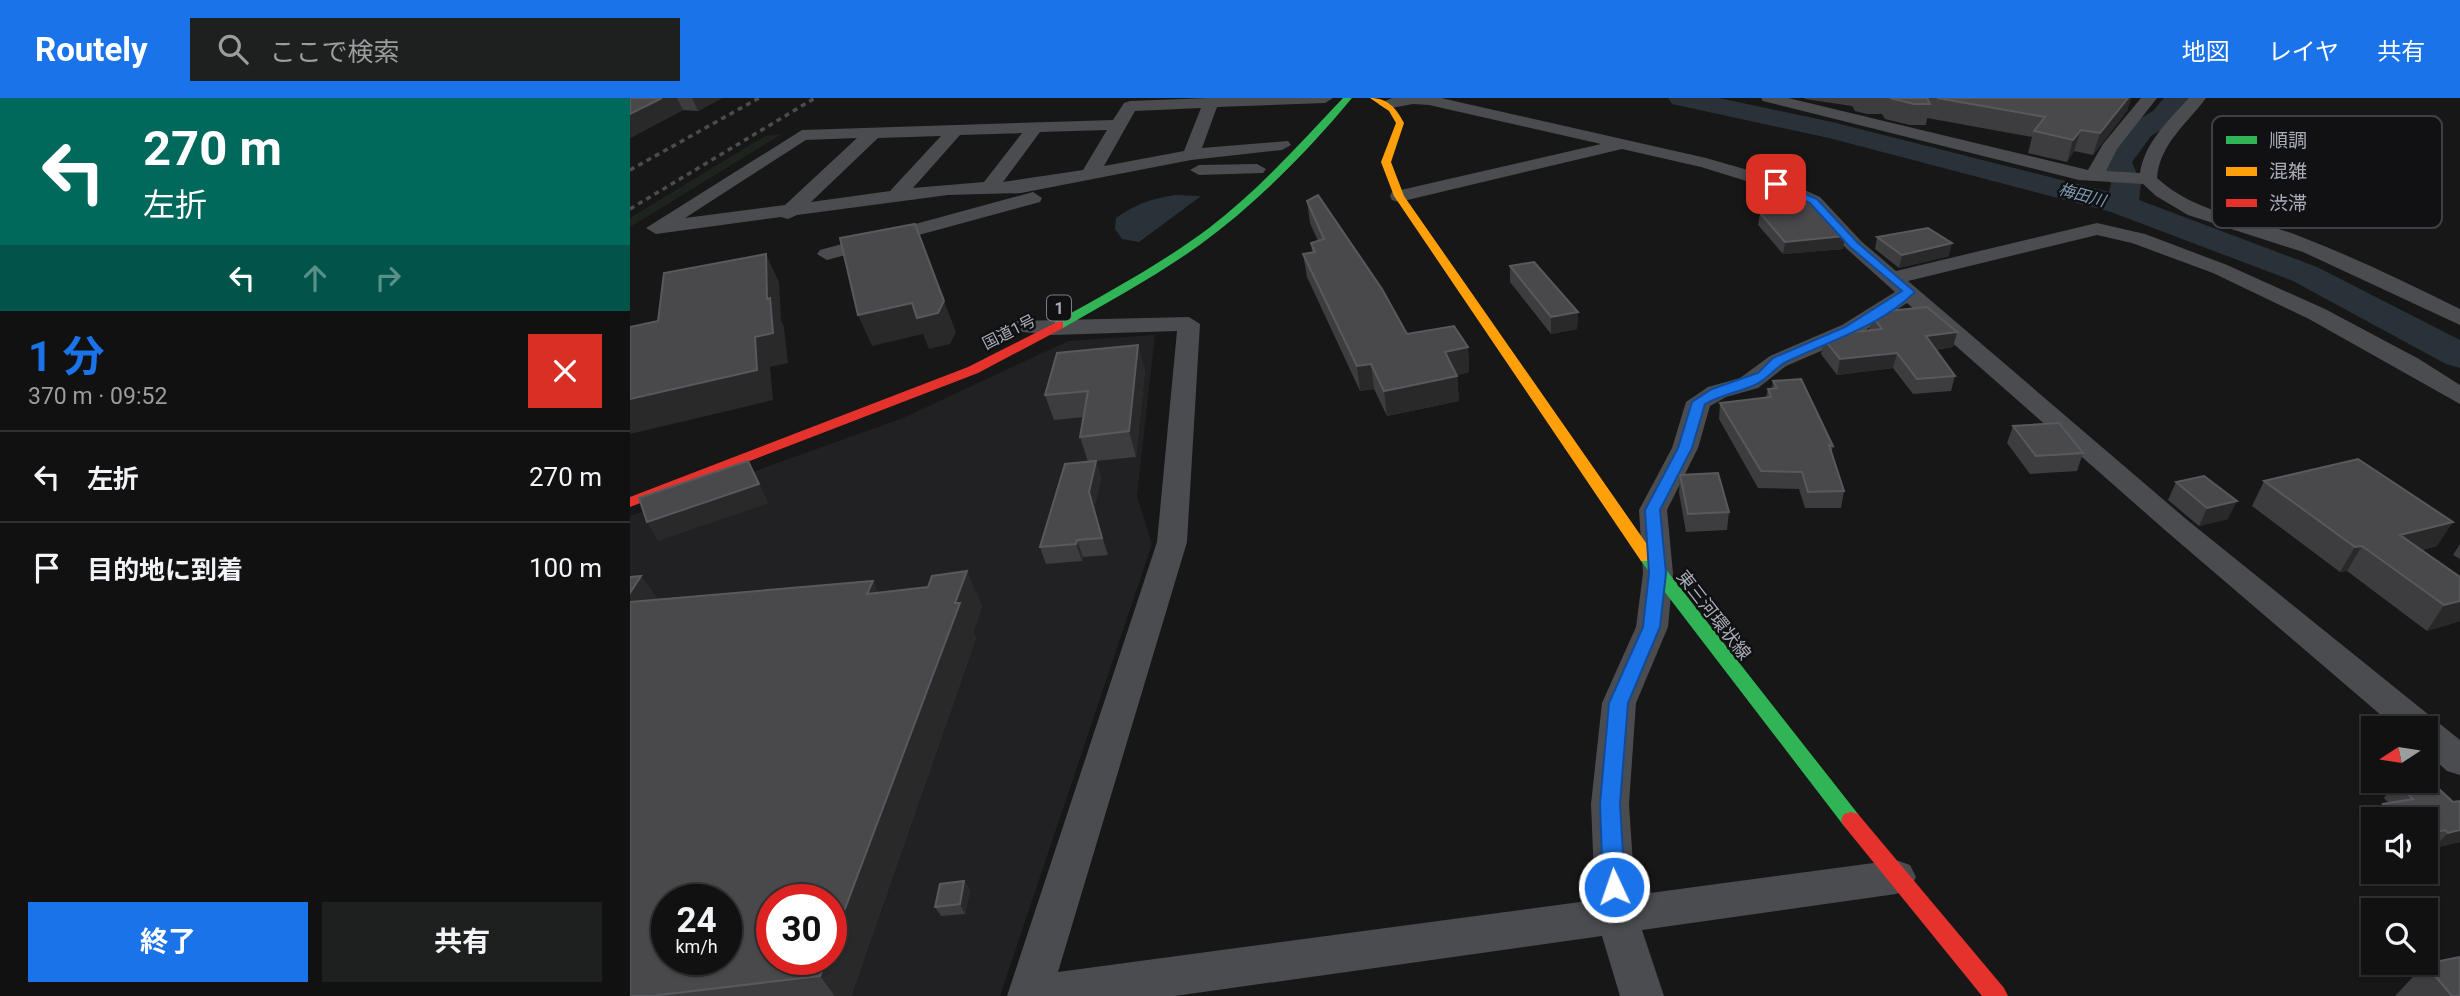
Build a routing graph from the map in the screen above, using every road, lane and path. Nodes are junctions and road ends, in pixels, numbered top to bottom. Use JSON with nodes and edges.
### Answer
{"nodes":[{"id":1,"x":1325,"y":98,"type":"edge"},
{"id":2,"x":1348,"y":98,"type":"edge"},
{"id":3,"x":1769,"y":98,"type":"edge"},
{"id":4,"x":2148,"y":98,"type":"edge"},
{"id":5,"x":2198,"y":98,"type":"edge"},
{"id":6,"x":1303,"y":99,"type":"edge"},
{"id":7,"x":1380,"y":101,"type":"edge"},
{"id":8,"x":1211,"y":103,"type":"junction"},
{"id":9,"x":1118,"y":125,"type":"junction"},
{"id":10,"x":1035,"y":128,"type":"junction"},
{"id":11,"x":956,"y":130,"type":"junction"},
{"id":12,"x":874,"y":132,"type":"junction"},
{"id":13,"x":1623,"y":143,"type":"junction"},
{"id":14,"x":1282,"y":145,"type":"junction"},
{"id":15,"x":1258,"y":146,"type":"junction"},
{"id":16,"x":1191,"y":155,"type":"junction"},
{"id":17,"x":1257,"y":169,"type":"junction"},
{"id":18,"x":1090,"y":174,"type":"junction"},
{"id":19,"x":2097,"y":174,"type":"junction"},
{"id":20,"x":2144,"y":178,"type":"junction"},
{"id":21,"x":989,"y":188,"type":"junction"},
{"id":22,"x":1399,"y":196,"type":"junction"},
{"id":23,"x":895,"y":197,"type":"junction"},
{"id":24,"x":788,"y":213,"type":"junction"},
{"id":25,"x":2212,"y":215,"type":"edge"},
{"id":26,"x":2252,"y":228,"type":"edge"},
{"id":27,"x":827,"y":254,"type":"dead end"},
{"id":28,"x":1901,"y":285,"type":"junction"},
{"id":29,"x":2460,"y":318,"type":"edge"},
{"id":30,"x":1053,"y":328,"type":"junction"},
{"id":31,"x":1016,"y":329,"type":"joint"},
{"id":32,"x":950,"y":361,"type":"dead end"},
{"id":33,"x":2460,"y":396,"type":"edge"},
{"id":34,"x":630,"y":484,"type":"edge"},
{"id":35,"x":630,"y":502,"type":"edge"},
{"id":36,"x":1658,"y":573,"type":"junction"},
{"id":37,"x":2406,"y":716,"type":"edge"},
{"id":38,"x":2438,"y":742,"type":"edge"},
{"id":39,"x":2460,"y":761,"type":"edge"},
{"id":40,"x":1896,"y":877,"type":"junction"},
{"id":41,"x":1616,"y":915,"type":"junction"},
{"id":42,"x":1029,"y":996,"type":"edge"},
{"id":43,"x":1642,"y":996,"type":"edge"},
{"id":44,"x":1996,"y":996,"type":"edge"}],
"edges":[{"from":1,"to":6,"type":"street"},
{"from":1,"to":14,"type":"main road","name":"国道1号","number":"1"},
{"from":2,"to":30,"type":"main road","name":"国道1号","number":"1"},
{"from":3,"to":19,"type":"street"},
{"from":4,"to":19,"type":"street"},
{"from":5,"to":20,"type":"street"},
{"from":6,"to":8,"type":"street"},
{"from":6,"to":15,"type":"street"},
{"from":7,"to":13,"type":"street"},
{"from":7,"to":22,"type":"main road","name":"東三河環状線"},
{"from":8,"to":9,"type":"street"},
{"from":8,"to":16,"type":"street"},
{"from":9,"to":10,"type":"street"},
{"from":9,"to":18,"type":"street"},
{"from":10,"to":11,"type":"street"},
{"from":10,"to":21,"type":"street"},
{"from":11,"to":12,"type":"street"},
{"from":11,"to":23,"type":"street"},
{"from":12,"to":24,"type":"street"},
{"from":12,"to":24,"type":"street"},
{"from":13,"to":22,"type":"street"},
{"from":13,"to":28,"type":"street"},
{"from":14,"to":15,"type":"street"},
{"from":14,"to":17,"type":"main road","name":"国道1号","number":"1"},
{"from":15,"to":16,"type":"street"},
{"from":16,"to":18,"type":"street"},
{"from":17,"to":27,"type":"street"},
{"from":17,"to":31,"type":"main road","name":"国道1号","number":"1"},
{"from":18,"to":21,"type":"street"},
{"from":19,"to":20,"type":"street"},
{"from":20,"to":25,"type":"street"},
{"from":21,"to":23,"type":"street"},
{"from":22,"to":36,"type":"main road","name":"東三河環状線"},
{"from":23,"to":24,"type":"street"},
{"from":26,"to":29,"type":"street"},
{"from":28,"to":33,"type":"street"},
{"from":28,"to":36,"type":"street"},
{"from":28,"to":37,"type":"street"},
{"from":30,"to":31,"type":"street"},
{"from":30,"to":35,"type":"main road","name":"国道1号","number":"1"},
{"from":30,"to":42,"type":"street"},
{"from":32,"to":34,"type":"main road"},
{"from":36,"to":40,"type":"main road","name":"東三河環状線"},
{"from":36,"to":41,"type":"street"},
{"from":38,"to":39,"type":"street"},
{"from":40,"to":41,"type":"street"},
{"from":40,"to":44,"type":"main road","name":"東三河環状線"},
{"from":41,"to":42,"type":"street"},
{"from":41,"to":43,"type":"street"}]}
